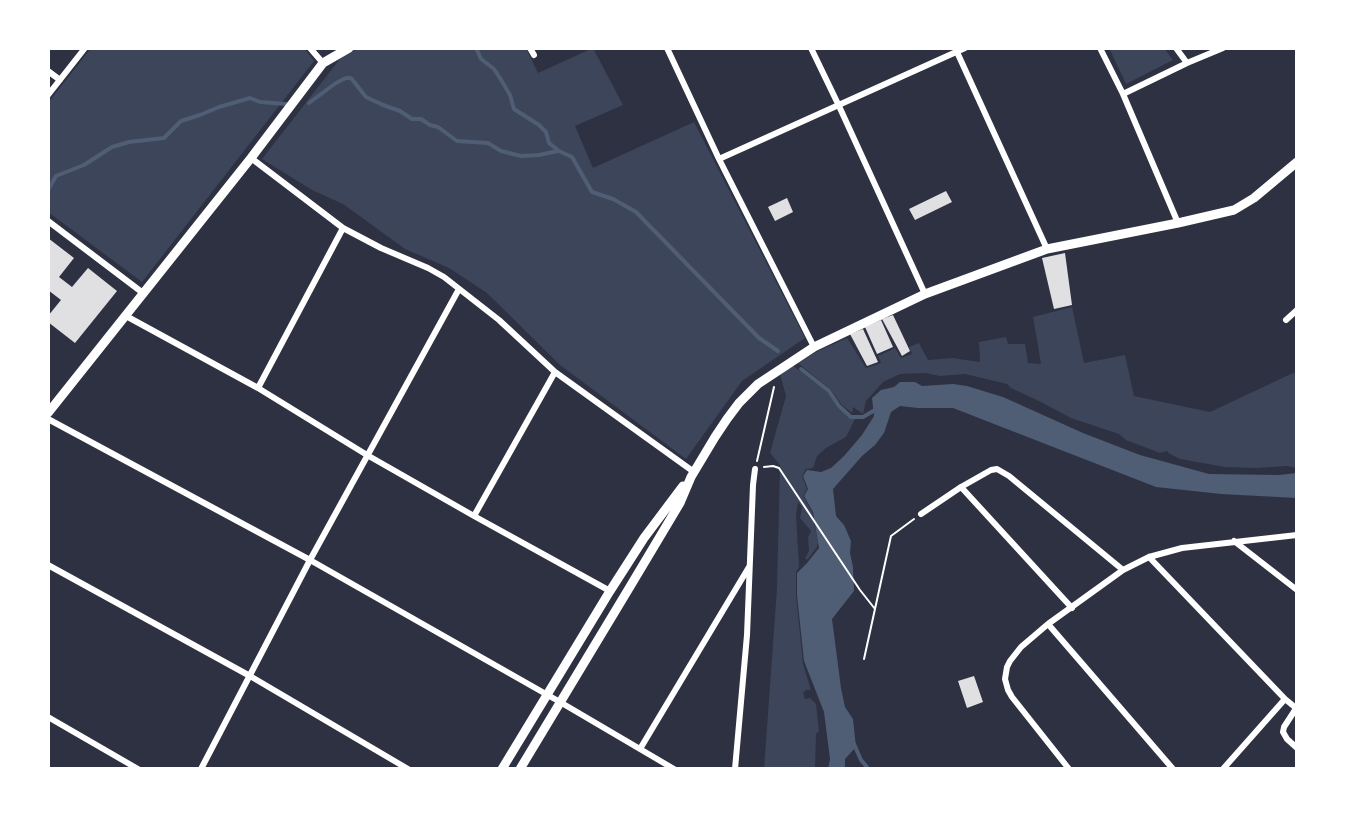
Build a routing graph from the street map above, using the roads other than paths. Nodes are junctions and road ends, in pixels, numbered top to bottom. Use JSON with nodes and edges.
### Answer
{"nodes":[{"id":1,"x":85,"y":48,"type":"edge"},
{"id":2,"x":310,"y":48,"type":"edge"},
{"id":3,"x":349,"y":48,"type":"edge"},
{"id":4,"x":666,"y":48,"type":"edge"},
{"id":5,"x":811,"y":48,"type":"edge"},
{"id":6,"x":965,"y":48,"type":"edge"},
{"id":7,"x":1100,"y":48,"type":"edge"},
{"id":8,"x":1176,"y":48,"type":"edge"},
{"id":9,"x":1223,"y":48,"type":"edge"},
{"id":10,"x":957,"y":52,"type":"junction"},
{"id":11,"x":323,"y":63,"type":"junction"},
{"id":12,"x":1187,"y":63,"type":"junction"},
{"id":13,"x":48,"y":71,"type":"edge"},
{"id":14,"x":60,"y":80,"type":"junction"},
{"id":15,"x":1123,"y":94,"type":"junction"},
{"id":16,"x":48,"y":95,"type":"edge"},
{"id":17,"x":839,"y":106,"type":"junction"},
{"id":18,"x":251,"y":158,"type":"junction"},
{"id":19,"x":719,"y":159,"type":"junction"},
{"id":20,"x":1297,"y":162,"type":"edge"},
{"id":21,"x":48,"y":221,"type":"edge"},
{"id":22,"x":1178,"y":224,"type":"junction"},
{"id":23,"x":343,"y":228,"type":"junction"},
{"id":24,"x":1047,"y":249,"type":"junction"},
{"id":25,"x":459,"y":289,"type":"junction"},
{"id":26,"x":143,"y":293,"type":"junction"},
{"id":27,"x":924,"y":294,"type":"junction"},
{"id":28,"x":1297,"y":310,"type":"edge"},
{"id":29,"x":126,"y":316,"type":"junction"},
{"id":30,"x":1286,"y":320,"type":"dead end"},
{"id":31,"x":814,"y":347,"type":"junction"},
{"id":32,"x":555,"y":372,"type":"junction"},
{"id":33,"x":258,"y":388,"type":"junction"},
{"id":34,"x":48,"y":413,"type":"edge"},
{"id":35,"x":48,"y":419,"type":"edge"},
{"id":36,"x":367,"y":455,"type":"junction"},
{"id":37,"x":755,"y":470,"type":"road end"},
{"id":38,"x":692,"y":474,"type":"junction"},
{"id":39,"x":961,"y":487,"type":"junction"},
{"id":40,"x":921,"y":514,"type":"road end"},
{"id":41,"x":474,"y":516,"type":"junction"},
{"id":42,"x":1297,"y":535,"type":"edge"},
{"id":43,"x":1234,"y":542,"type":"junction"},
{"id":44,"x":1149,"y":557,"type":"junction"},
{"id":45,"x":310,"y":560,"type":"junction"},
{"id":46,"x":48,"y":565,"type":"edge"},
{"id":47,"x":750,"y":566,"type":"junction"},
{"id":48,"x":1123,"y":570,"type":"junction"},
{"id":49,"x":1297,"y":590,"type":"edge"},
{"id":50,"x":610,"y":591,"type":"junction"},
{"id":51,"x":1072,"y":608,"type":"junction"},
{"id":52,"x":1048,"y":624,"type":"junction"},
{"id":53,"x":251,"y":674,"type":"junction"},
{"id":54,"x":546,"y":695,"type":"junction"},
{"id":55,"x":1285,"y":699,"type":"junction"},
{"id":56,"x":560,"y":702,"type":"junction"},
{"id":57,"x":1297,"y":707,"type":"edge"},
{"id":58,"x":48,"y":717,"type":"edge"},
{"id":59,"x":1297,"y":748,"type":"edge"},
{"id":60,"x":640,"y":749,"type":"junction"},
{"id":61,"x":138,"y":769,"type":"edge"},
{"id":62,"x":201,"y":769,"type":"edge"},
{"id":63,"x":408,"y":769,"type":"edge"},
{"id":64,"x":502,"y":769,"type":"edge"},
{"id":65,"x":520,"y":769,"type":"edge"},
{"id":66,"x":674,"y":769,"type":"edge"},
{"id":67,"x":735,"y":769,"type":"edge"},
{"id":68,"x":1068,"y":769,"type":"edge"},
{"id":69,"x":1173,"y":769,"type":"edge"},
{"id":70,"x":1223,"y":769,"type":"edge"}],
"edges":[{"from":1,"to":14,"type":"street"},
{"from":2,"to":11,"type":"street"},
{"from":3,"to":11,"type":"street"},
{"from":4,"to":19,"type":"street"},
{"from":5,"to":17,"type":"street"},
{"from":6,"to":10,"type":"street"},
{"from":7,"to":15,"type":"street"},
{"from":8,"to":12,"type":"street"},
{"from":9,"to":12,"type":"street"},
{"from":10,"to":17,"type":"street"},
{"from":10,"to":24,"type":"street"},
{"from":11,"to":18,"type":"street"},
{"from":12,"to":15,"type":"street"},
{"from":13,"to":14,"type":"street"},
{"from":14,"to":16,"type":"street"},
{"from":15,"to":22,"type":"street"},
{"from":17,"to":19,"type":"street"},
{"from":17,"to":27,"type":"street"},
{"from":18,"to":23,"type":"street"},
{"from":18,"to":26,"type":"street"},
{"from":19,"to":31,"type":"street"},
{"from":20,"to":22,"type":"street"},
{"from":21,"to":26,"type":"street"},
{"from":22,"to":24,"type":"street"},
{"from":23,"to":25,"type":"street"},
{"from":23,"to":33,"type":"street"},
{"from":24,"to":27,"type":"street"},
{"from":25,"to":32,"type":"street"},
{"from":25,"to":36,"type":"street"},
{"from":26,"to":29,"type":"street"},
{"from":27,"to":31,"type":"street"},
{"from":28,"to":30,"type":"street"},
{"from":29,"to":33,"type":"street"},
{"from":29,"to":34,"type":"street"},
{"from":31,"to":38,"type":"street"},
{"from":32,"to":38,"type":"street"},
{"from":32,"to":41,"type":"street"},
{"from":33,"to":36,"type":"street"},
{"from":35,"to":45,"type":"street"},
{"from":36,"to":41,"type":"street"},
{"from":36,"to":45,"type":"street"},
{"from":37,"to":47,"type":"street"},
{"from":38,"to":50,"type":"street"},
{"from":38,"to":56,"type":"street"},
{"from":39,"to":40,"type":"street"},
{"from":39,"to":48,"type":"street"},
{"from":39,"to":51,"type":"street"},
{"from":41,"to":50,"type":"street"},
{"from":42,"to":43,"type":"street"},
{"from":43,"to":44,"type":"street"},
{"from":43,"to":49,"type":"street"},
{"from":44,"to":48,"type":"street"},
{"from":44,"to":55,"type":"street"},
{"from":45,"to":53,"type":"street"},
{"from":45,"to":54,"type":"street"},
{"from":46,"to":53,"type":"street"},
{"from":47,"to":60,"type":"street"},
{"from":47,"to":67,"type":"street"},
{"from":48,"to":51,"type":"street"},
{"from":50,"to":54,"type":"street"},
{"from":51,"to":52,"type":"street"},
{"from":52,"to":68,"type":"street"},
{"from":52,"to":69,"type":"street"},
{"from":53,"to":62,"type":"street"},
{"from":53,"to":63,"type":"street"},
{"from":54,"to":56,"type":"street"},
{"from":54,"to":64,"type":"street"},
{"from":55,"to":57,"type":"street"},
{"from":55,"to":70,"type":"street"},
{"from":56,"to":60,"type":"street"},
{"from":56,"to":65,"type":"street"},
{"from":57,"to":59,"type":"street"},
{"from":58,"to":61,"type":"street"},
{"from":60,"to":66,"type":"street"}]}
